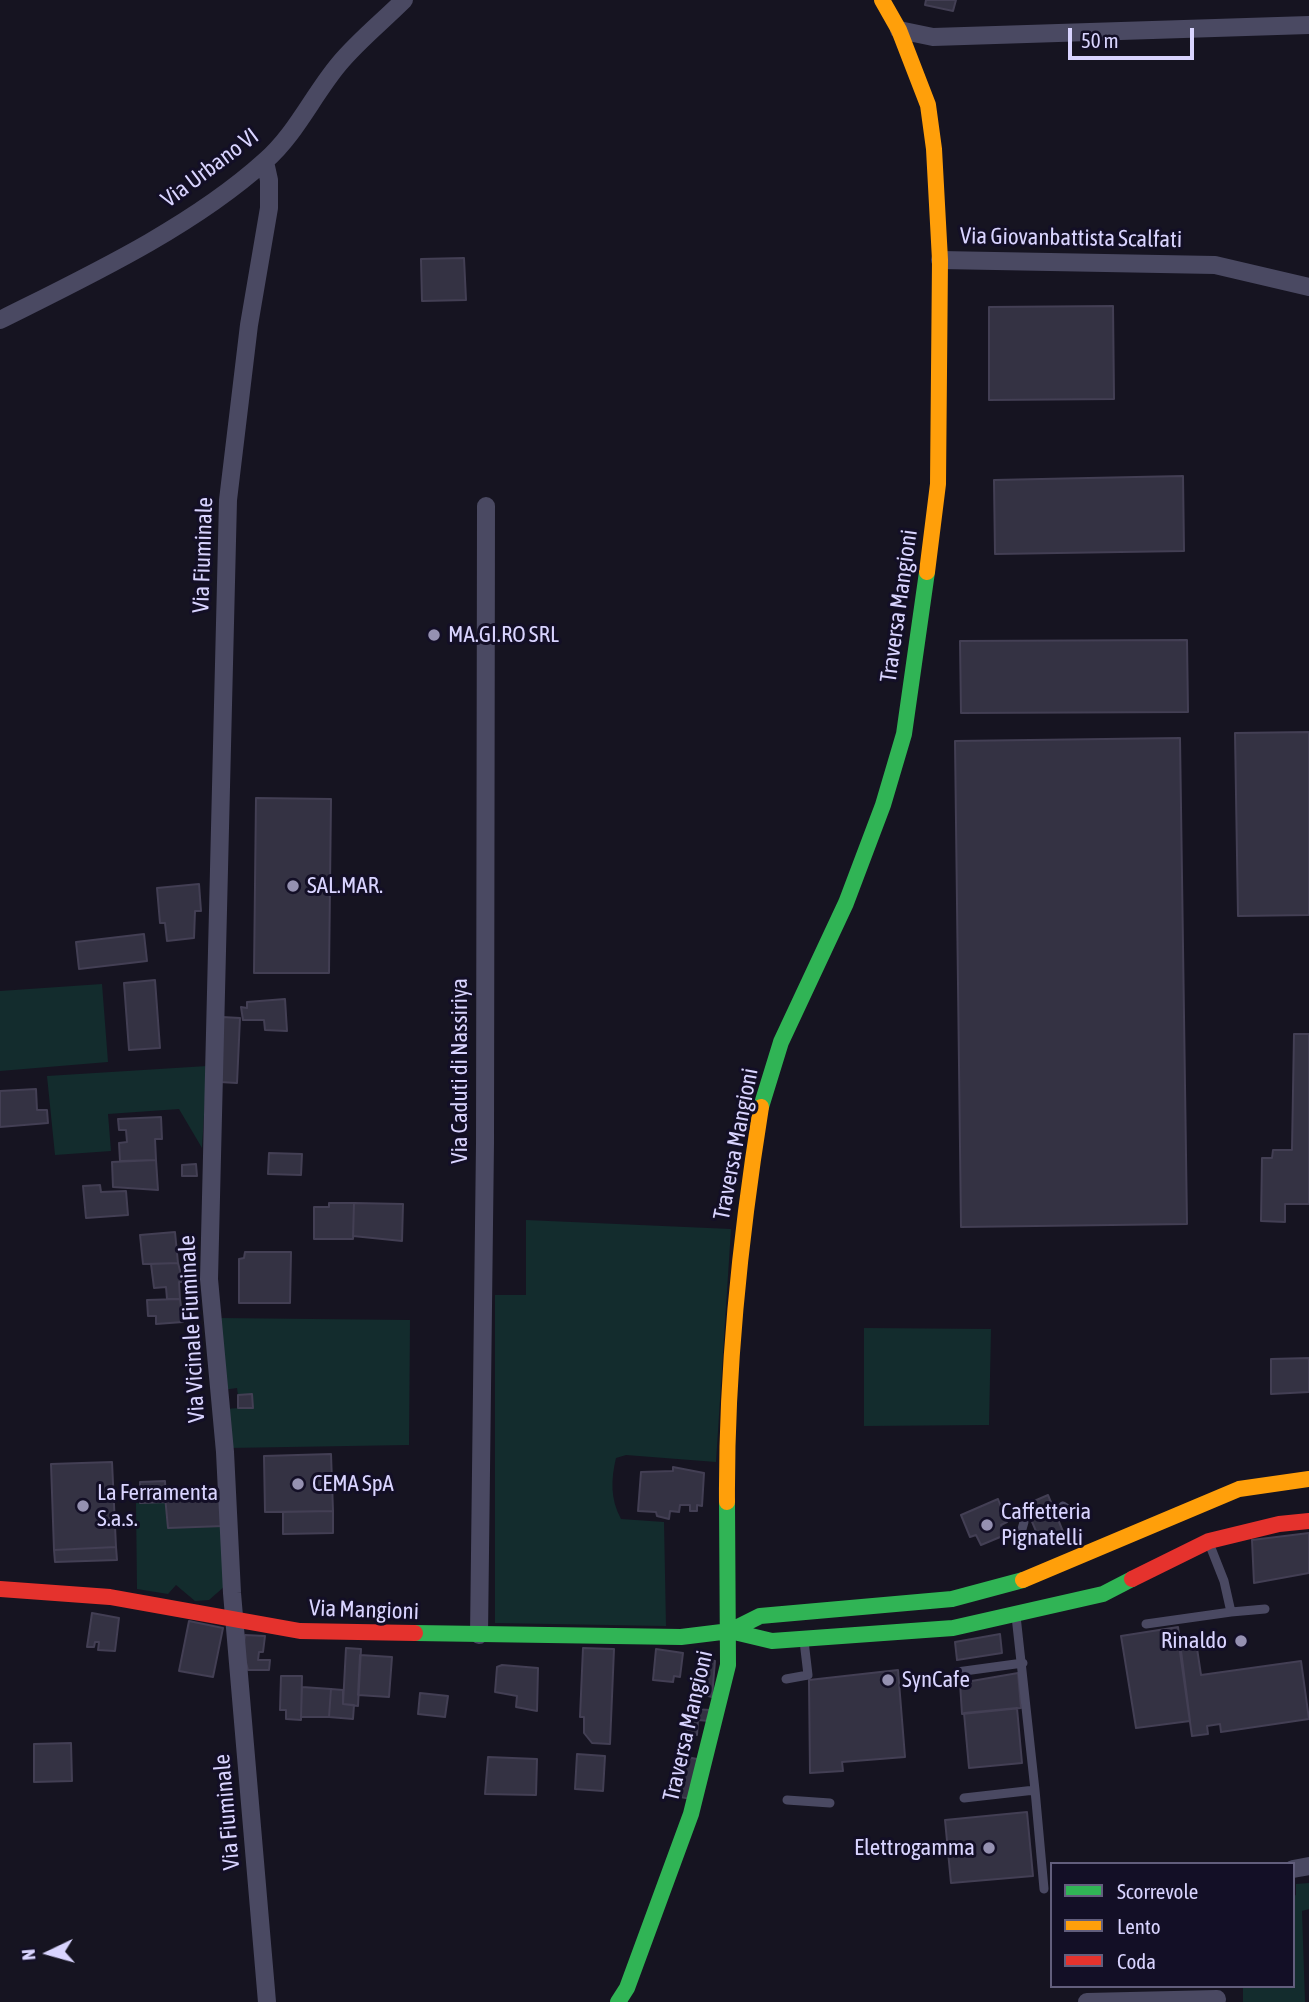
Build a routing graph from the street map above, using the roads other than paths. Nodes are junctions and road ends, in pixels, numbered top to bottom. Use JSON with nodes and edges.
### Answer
{"nodes":[{"id":1,"x":404,"y":0,"type":"edge"},
{"id":2,"x":882,"y":0,"type":"edge"},
{"id":3,"x":1309,"y":24,"type":"edge"},
{"id":4,"x":899,"y":30,"type":"junction"},
{"id":5,"x":265,"y":162,"type":"junction"},
{"id":6,"x":940,"y":260,"type":"junction"},
{"id":7,"x":1309,"y":288,"type":"edge"},
{"id":8,"x":0,"y":320,"type":"edge"},
{"id":9,"x":486,"y":506,"type":"dead end"},
{"id":10,"x":219,"y":952,"type":"joint"},
{"id":11,"x":1309,"y":1479,"type":"edge"},
{"id":12,"x":1199,"y":1505,"type":"junction"},
{"id":13,"x":1063,"y":1506,"type":"dead end"},
{"id":14,"x":1077,"y":1515,"type":"dead end"},
{"id":15,"x":1309,"y":1521,"type":"edge"},
{"id":16,"x":1024,"y":1522,"type":"dead end"},
{"id":17,"x":1211,"y":1541,"type":"junction"},
{"id":18,"x":1018,"y":1543,"type":"dead end"},
{"id":19,"x":1115,"y":1543,"type":"junction"},
{"id":20,"x":1043,"y":1573,"type":"junction"},
{"id":21,"x":1124,"y":1574,"type":"junction"},
{"id":22,"x":1022,"y":1580,"type":"junction"},
{"id":23,"x":0,"y":1589,"type":"edge"},
{"id":24,"x":904,"y":1602,"type":"junction"},
{"id":25,"x":1049,"y":1608,"type":"junction"},
{"id":26,"x":807,"y":1609,"type":"junction"},
{"id":27,"x":1265,"y":1609,"type":"dead end"},
{"id":28,"x":1231,"y":1612,"type":"junction"},
{"id":29,"x":1024,"y":1613,"type":"junction"},
{"id":30,"x":236,"y":1618,"type":"junction"},
{"id":31,"x":1146,"y":1624,"type":"dead end"},
{"id":32,"x":730,"y":1631,"type":"junction"},
{"id":33,"x":906,"y":1632,"type":"junction"},
{"id":34,"x":479,"y":1635,"type":"junction"},
{"id":35,"x":809,"y":1639,"type":"junction"},
{"id":36,"x":1023,"y":1663,"type":"junction"},
{"id":37,"x":957,"y":1672,"type":"dead end"},
{"id":38,"x":786,"y":1679,"type":"dead end"},
{"id":39,"x":1035,"y":1790,"type":"junction"},
{"id":40,"x":964,"y":1798,"type":"dead end"},
{"id":41,"x":787,"y":1800,"type":"dead end"},
{"id":42,"x":831,"y":1803,"type":"dead end"},
{"id":43,"x":1044,"y":1889,"type":"dead end"},
{"id":44,"x":1217,"y":1996,"type":"edge"},
{"id":45,"x":267,"y":2002,"type":"edge"},
{"id":46,"x":618,"y":2002,"type":"edge"},
{"id":47,"x":1087,"y":2002,"type":"edge"}],
"edges":[{"from":1,"to":5,"type":"street","name":"Via Urbano VI"},
{"from":2,"to":4,"type":"street"},
{"from":3,"to":4,"type":"street"},
{"from":4,"to":6,"type":"street","name":"Via Giovanbattista Scalfati"},
{"from":5,"to":8,"type":"street","name":"Via Urbano VI"},
{"from":5,"to":10,"type":"street","name":"Via Fiuminale"},
{"from":6,"to":7,"type":"street","name":"Via Giovanbattista Scalfati"},
{"from":6,"to":32,"type":"street","name":"Traversa Mangioni"},
{"from":9,"to":34,"type":"street","name":"Via Caduti di Nassiriya"},
{"from":10,"to":30,"type":"street","name":"Via Vicinale Fiuminale"},
{"from":11,"to":12,"type":"street","name":"Via Mangioni"},
{"from":12,"to":17,"type":"street"},
{"from":12,"to":17,"type":"street"},
{"from":12,"to":19,"type":"street","name":"Via Mangioni"},
{"from":13,"to":14,"type":"lane"},
{"from":15,"to":17,"type":"street","name":"Via Mangioni"},
{"from":16,"to":18,"type":"lane"},
{"from":17,"to":21,"type":"street","name":"Via Mangioni"},
{"from":17,"to":28,"type":"lane"},
{"from":19,"to":20,"type":"street","name":"Via Mangioni"},
{"from":19,"to":21,"type":"street"},
{"from":19,"to":21,"type":"street"},
{"from":20,"to":22,"type":"street","name":"Via Mangioni"},
{"from":20,"to":25,"type":"street"},
{"from":21,"to":25,"type":"street","name":"Via Mangioni"},
{"from":22,"to":24,"type":"street","name":"Via Mangioni"},
{"from":22,"to":29,"type":"street"},
{"from":23,"to":30,"type":"street","name":"Via Mangioni"},
{"from":24,"to":26,"type":"street","name":"Via Mangioni"},
{"from":24,"to":33,"type":"street"},
{"from":25,"to":29,"type":"street","name":"Via Mangioni"},
{"from":26,"to":32,"type":"street","name":"Via Mangioni"},
{"from":26,"to":35,"type":"street"},
{"from":27,"to":28,"type":"lane"},
{"from":28,"to":31,"type":"lane"},
{"from":29,"to":33,"type":"street","name":"Via Mangioni"},
{"from":29,"to":36,"type":"lane"},
{"from":30,"to":34,"type":"street","name":"Via Mangioni"},
{"from":30,"to":45,"type":"street","name":"Via Fiuminale"},
{"from":32,"to":34,"type":"street","name":"Via Mangioni"},
{"from":32,"to":35,"type":"street","name":"Via Mangioni"},
{"from":32,"to":46,"type":"street","name":"Traversa Mangioni"},
{"from":33,"to":35,"type":"street","name":"Via Mangioni"},
{"from":35,"to":38,"type":"lane"},
{"from":36,"to":37,"type":"lane"},
{"from":36,"to":39,"type":"lane"},
{"from":39,"to":40,"type":"lane"},
{"from":39,"to":43,"type":"lane"},
{"from":41,"to":42,"type":"lane"},
{"from":44,"to":47,"type":"street"}]}
